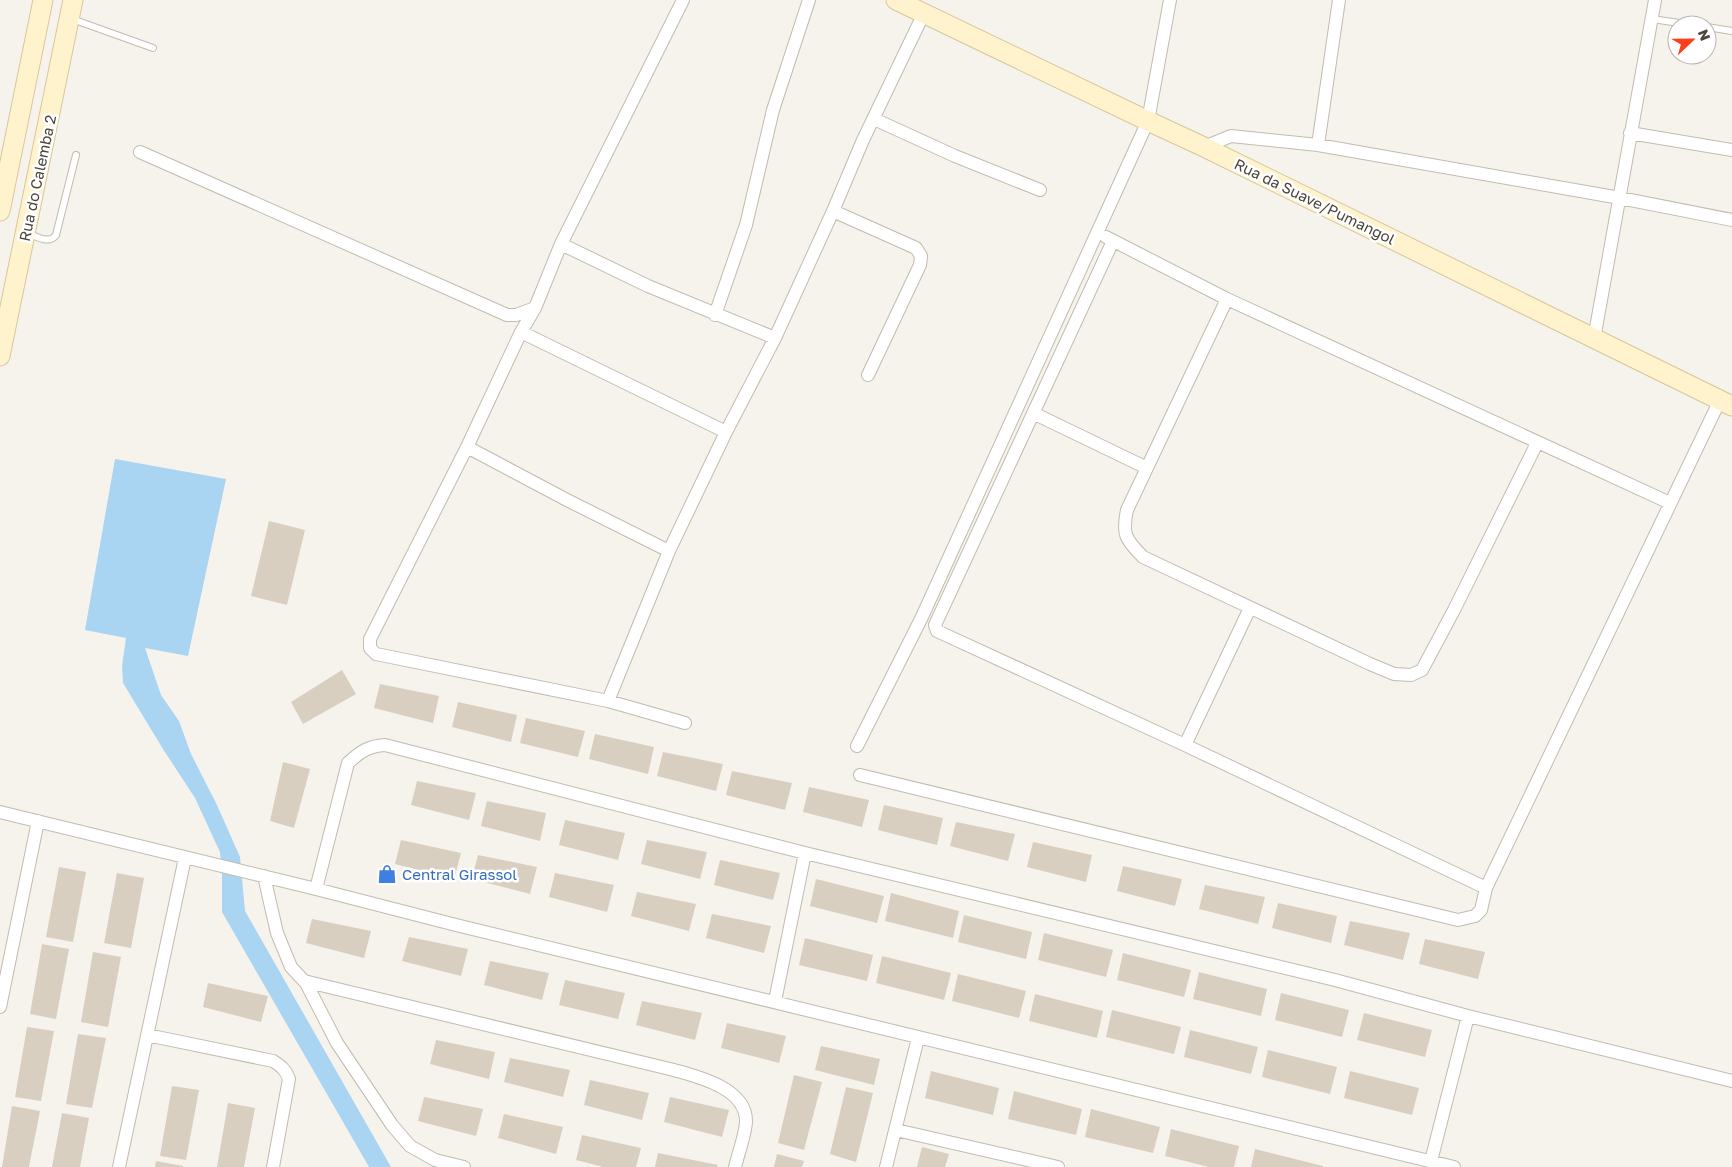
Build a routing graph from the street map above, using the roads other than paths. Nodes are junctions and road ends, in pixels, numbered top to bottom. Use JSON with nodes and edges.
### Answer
{"nodes":[{"id":1,"x":43,"y":0,"type":"edge"},
{"id":2,"x":73,"y":0,"type":"edge"},
{"id":3,"x":683,"y":0,"type":"edge"},
{"id":4,"x":809,"y":0,"type":"edge"},
{"id":5,"x":896,"y":0,"type":"edge"},
{"id":6,"x":1170,"y":0,"type":"edge"},
{"id":7,"x":1339,"y":0,"type":"edge"},
{"id":8,"x":1655,"y":0,"type":"edge"},
{"id":9,"x":924,"y":13,"type":"junction"},
{"id":10,"x":70,"y":18,"type":"junction"},
{"id":11,"x":1652,"y":19,"type":"junction"},
{"id":12,"x":1667,"y":21,"type":"edge"},
{"id":13,"x":1717,"y":29,"type":"edge"},
{"id":14,"x":1732,"y":31,"type":"edge"},
{"id":15,"x":153,"y":48,"type":"dead end"},
{"id":16,"x":874,"y":120,"type":"junction"},
{"id":17,"x":1148,"y":121,"type":"junction"},
{"id":18,"x":1630,"y":133,"type":"junction"},
{"id":19,"x":1318,"y":145,"type":"junction"},
{"id":20,"x":1204,"y":147,"type":"junction"},
{"id":21,"x":1732,"y":150,"type":"edge"},
{"id":22,"x":140,"y":152,"type":"dead end"},
{"id":23,"x":76,"y":155,"type":"dead end"},
{"id":24,"x":1040,"y":190,"type":"dead end"},
{"id":25,"x":1620,"y":198,"type":"junction"},
{"id":26,"x":0,"y":206,"type":"edge"},
{"id":27,"x":833,"y":211,"type":"junction"},
{"id":28,"x":1732,"y":220,"type":"edge"},
{"id":29,"x":1097,"y":232,"type":"junction"},
{"id":30,"x":25,"y":233,"type":"junction"},
{"id":31,"x":1113,"y":241,"type":"junction"},
{"id":32,"x":561,"y":244,"type":"junction"},
{"id":33,"x":1227,"y":299,"type":"junction"},
{"id":34,"x":535,"y":308,"type":"junction"},
{"id":35,"x":715,"y":315,"type":"junction"},
{"id":36,"x":521,"y":332,"type":"junction"},
{"id":37,"x":774,"y":338,"type":"junction"},
{"id":38,"x":1594,"y":340,"type":"junction"},
{"id":39,"x":0,"y":356,"type":"edge"},
{"id":40,"x":868,"y":375,"type":"dead end"},
{"id":41,"x":1726,"y":403,"type":"edge"},
{"id":42,"x":1033,"y":413,"type":"junction"},
{"id":43,"x":726,"y":432,"type":"junction"},
{"id":44,"x":1537,"y":442,"type":"junction"},
{"id":45,"x":467,"y":447,"type":"junction"},
{"id":46,"x":1147,"y":468,"type":"junction"},
{"id":47,"x":1670,"y":503,"type":"junction"},
{"id":48,"x":669,"y":551,"type":"junction"},
{"id":49,"x":1250,"y":608,"type":"junction"},
{"id":50,"x":608,"y":701,"type":"junction"},
{"id":51,"x":685,"y":723,"type":"dead end"},
{"id":52,"x":1185,"y":745,"type":"junction"},
{"id":53,"x":857,"y":746,"type":"dead end"},
{"id":54,"x":860,"y":775,"type":"dead end"},
{"id":55,"x":0,"y":812,"type":"edge"},
{"id":56,"x":38,"y":821,"type":"junction"},
{"id":57,"x":805,"y":853,"type":"junction"},
{"id":58,"x":185,"y":858,"type":"junction"},
{"id":59,"x":264,"y":876,"type":"junction"},
{"id":60,"x":1486,"y":888,"type":"junction"},
{"id":61,"x":316,"y":889,"type":"junction"},
{"id":62,"x":305,"y":981,"type":"junction"},
{"id":63,"x":775,"y":1002,"type":"junction"},
{"id":64,"x":0,"y":1007,"type":"edge"},
{"id":65,"x":1468,"y":1016,"type":"junction"},
{"id":66,"x":147,"y":1035,"type":"junction"},
{"id":67,"x":918,"y":1038,"type":"junction"},
{"id":68,"x":1732,"y":1081,"type":"edge"},
{"id":69,"x":896,"y":1130,"type":"junction"},
{"id":70,"x":1431,"y":1161,"type":"junction"},
{"id":71,"x":1034,"y":1164,"type":"edge"},
{"id":72,"x":119,"y":1167,"type":"edge"},
{"id":73,"x":272,"y":1167,"type":"edge"},
{"id":74,"x":464,"y":1167,"type":"edge"},
{"id":75,"x":735,"y":1167,"type":"edge"},
{"id":76,"x":886,"y":1167,"type":"edge"},
{"id":77,"x":1058,"y":1167,"type":"edge"},
{"id":78,"x":1454,"y":1167,"type":"edge"}],
"edges":[{"from":1,"to":26,"type":"street","name":"Rua do Calemba 2"},
{"from":2,"to":10,"type":"street","name":"Rua do Calemba 2"},
{"from":3,"to":32,"type":"street"},
{"from":4,"to":35,"type":"street"},
{"from":5,"to":9,"type":"street","name":"Rua da Suave/Pumangol"},
{"from":6,"to":17,"type":"street"},
{"from":7,"to":19,"type":"street"},
{"from":8,"to":11,"type":"street"},
{"from":9,"to":16,"type":"street"},
{"from":9,"to":17,"type":"street","name":"Rua da Suave/Pumangol"},
{"from":10,"to":15,"type":"lane"},
{"from":10,"to":30,"type":"street","name":"Rua do Calemba 2"},
{"from":11,"to":12,"type":"lane"},
{"from":11,"to":18,"type":"street"},
{"from":13,"to":14,"type":"lane"},
{"from":16,"to":24,"type":"street"},
{"from":16,"to":27,"type":"street"},
{"from":17,"to":20,"type":"street","name":"Rua da Suave/Pumangol"},
{"from":17,"to":29,"type":"street"},
{"from":18,"to":21,"type":"street"},
{"from":18,"to":25,"type":"street"},
{"from":19,"to":20,"type":"street"},
{"from":19,"to":25,"type":"street"},
{"from":20,"to":38,"type":"street","name":"Rua da Suave/Pumangol"},
{"from":22,"to":34,"type":"street"},
{"from":23,"to":30,"type":"lane"},
{"from":25,"to":28,"type":"street"},
{"from":25,"to":38,"type":"street"},
{"from":27,"to":37,"type":"street"},
{"from":27,"to":40,"type":"street"},
{"from":29,"to":31,"type":"street"},
{"from":29,"to":53,"type":"street"},
{"from":30,"to":39,"type":"street","name":"Rua do Calemba 2"},
{"from":31,"to":33,"type":"street"},
{"from":31,"to":42,"type":"street"},
{"from":32,"to":34,"type":"street"},
{"from":32,"to":35,"type":"street"},
{"from":33,"to":44,"type":"street"},
{"from":33,"to":46,"type":"street"},
{"from":34,"to":36,"type":"street"},
{"from":35,"to":37,"type":"street"},
{"from":36,"to":43,"type":"street"},
{"from":36,"to":45,"type":"street"},
{"from":37,"to":43,"type":"street"},
{"from":38,"to":41,"type":"street","name":"Rua da Suave/Pumangol"},
{"from":41,"to":47,"type":"street"},
{"from":42,"to":46,"type":"street"},
{"from":42,"to":52,"type":"street"},
{"from":43,"to":48,"type":"street"},
{"from":44,"to":47,"type":"street"},
{"from":44,"to":49,"type":"street"},
{"from":45,"to":48,"type":"street"},
{"from":45,"to":50,"type":"street"},
{"from":46,"to":49,"type":"street"},
{"from":47,"to":60,"type":"street"},
{"from":48,"to":50,"type":"street"},
{"from":49,"to":52,"type":"street"},
{"from":50,"to":51,"type":"street"},
{"from":52,"to":60,"type":"street"},
{"from":54,"to":60,"type":"street"},
{"from":55,"to":56,"type":"street"},
{"from":56,"to":58,"type":"street"},
{"from":56,"to":64,"type":"street"},
{"from":57,"to":61,"type":"street"},
{"from":57,"to":63,"type":"street"},
{"from":57,"to":65,"type":"street"},
{"from":58,"to":59,"type":"street"},
{"from":58,"to":66,"type":"street"},
{"from":59,"to":61,"type":"street"},
{"from":59,"to":62,"type":"street"},
{"from":61,"to":63,"type":"street"},
{"from":62,"to":74,"type":"street"},
{"from":62,"to":75,"type":"street"},
{"from":63,"to":67,"type":"street"},
{"from":65,"to":68,"type":"street"},
{"from":65,"to":70,"type":"street"},
{"from":66,"to":72,"type":"street"},
{"from":66,"to":73,"type":"street"},
{"from":67,"to":69,"type":"street"},
{"from":67,"to":70,"type":"street"},
{"from":69,"to":71,"type":"street"},
{"from":69,"to":76,"type":"street"},
{"from":70,"to":78,"type":"street"},
{"from":71,"to":77,"type":"street"}]}
